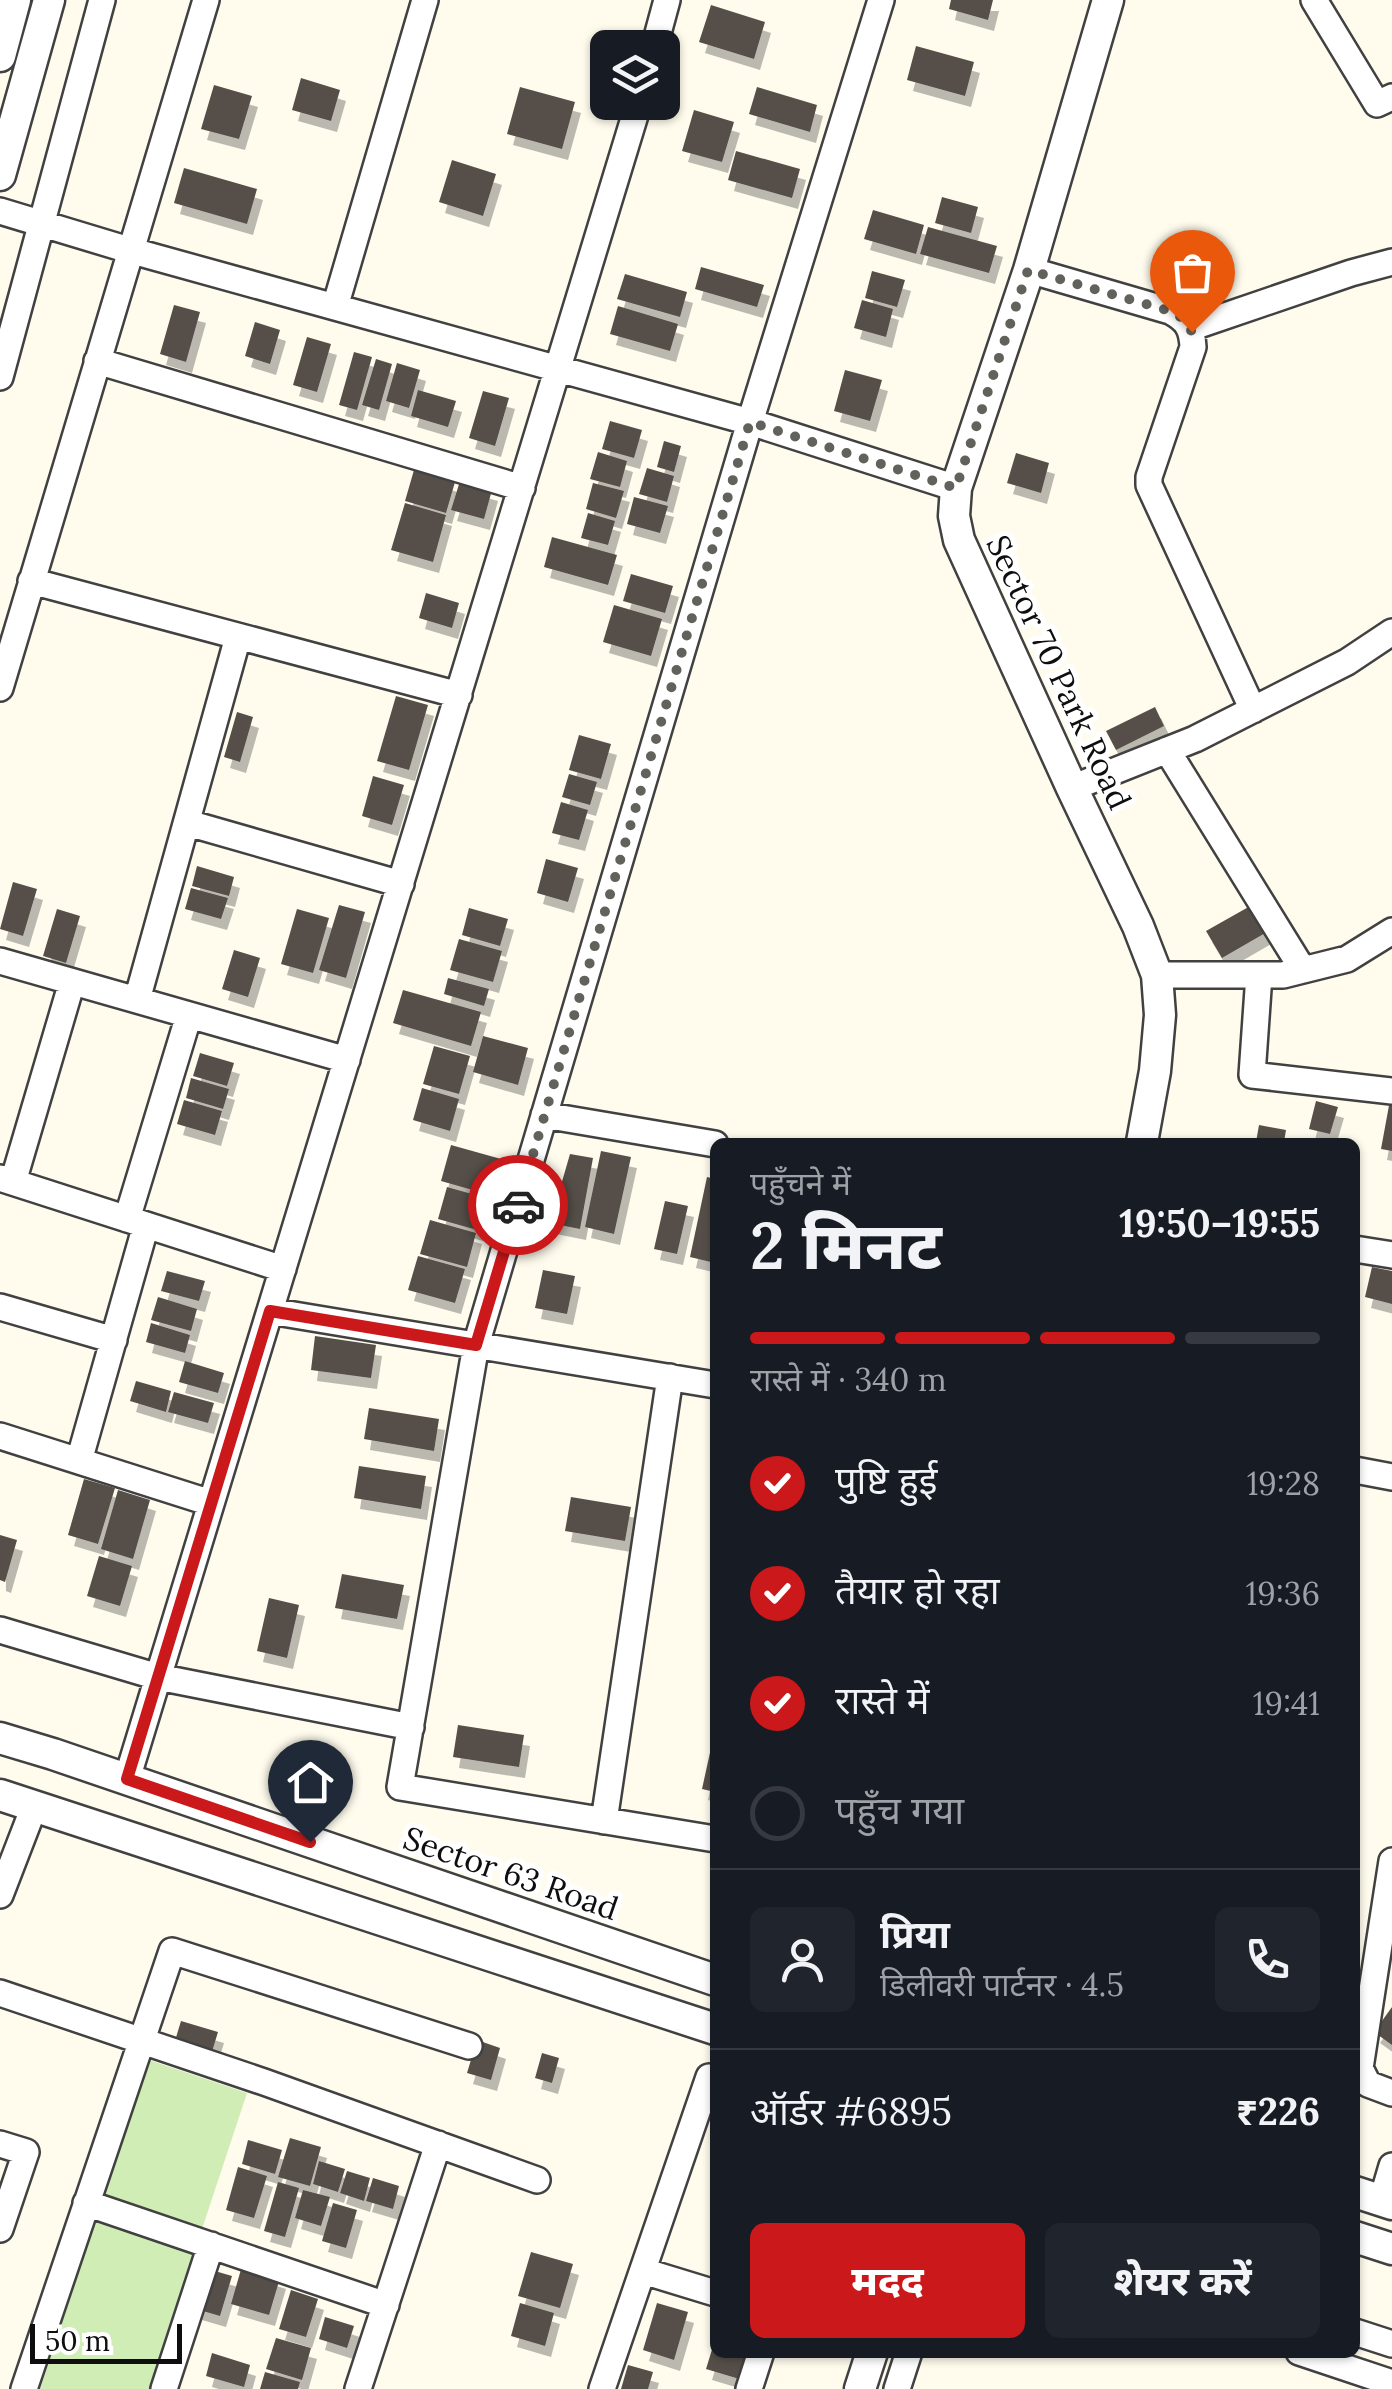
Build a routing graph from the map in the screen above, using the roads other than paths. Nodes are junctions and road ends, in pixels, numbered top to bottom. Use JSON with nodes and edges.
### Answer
{"nodes":[{"id":1,"x":16,"y":0,"type":"edge"},
{"id":2,"x":49,"y":0,"type":"edge"},
{"id":3,"x":102,"y":0,"type":"edge"},
{"id":4,"x":206,"y":0,"type":"edge"},
{"id":5,"x":425,"y":0,"type":"edge"},
{"id":6,"x":667,"y":0,"type":"edge"},
{"id":7,"x":881,"y":0,"type":"edge"},
{"id":8,"x":1108,"y":0,"type":"edge"},
{"id":9,"x":1314,"y":0,"type":"edge"},
{"id":10,"x":659,"y":30,"type":"edge"},
{"id":11,"x":0,"y":56,"type":"edge"},
{"id":12,"x":1392,"y":98,"type":"edge"},
{"id":13,"x":633,"y":120,"type":"edge"},
{"id":14,"x":0,"y":175,"type":"edge"},
{"id":15,"x":0,"y":211,"type":"edge"},
{"id":16,"x":41,"y":224,"type":"junction"},
{"id":17,"x":130,"y":250,"type":"junction"},
{"id":18,"x":1392,"y":262,"type":"edge"},
{"id":19,"x":1028,"y":270,"type":"junction"},
{"id":20,"x":335,"y":307,"type":"junction"},
{"id":21,"x":1190,"y":328,"type":"junction"},
{"id":22,"x":97,"y":360,"type":"junction"},
{"id":23,"x":558,"y":370,"type":"junction"},
{"id":24,"x":0,"y":377,"type":"edge"},
{"id":25,"x":750,"y":422,"type":"junction"},
{"id":26,"x":522,"y":488,"type":"junction"},
{"id":27,"x":956,"y":488,"type":"junction"},
{"id":28,"x":32,"y":581,"type":"junction"},
{"id":29,"x":1392,"y":632,"type":"edge"},
{"id":30,"x":238,"y":637,"type":"junction"},
{"id":31,"x":0,"y":688,"type":"edge"},
{"id":32,"x":459,"y":695,"type":"junction"},
{"id":33,"x":1253,"y":710,"type":"junction"},
{"id":34,"x":1168,"y":750,"type":"junction"},
{"id":35,"x":1072,"y":788,"type":"junction"},
{"id":36,"x":188,"y":824,"type":"junction"},
{"id":37,"x":401,"y":884,"type":"junction"},
{"id":38,"x":1392,"y":931,"type":"edge"},
{"id":39,"x":0,"y":961,"type":"edge"},
{"id":40,"x":1302,"y":970,"type":"junction"},
{"id":41,"x":1156,"y":975,"type":"junction"},
{"id":42,"x":1260,"y":975,"type":"junction"},
{"id":43,"x":72,"y":982,"type":"junction"},
{"id":44,"x":137,"y":1000,"type":"junction"},
{"id":45,"x":189,"y":1015,"type":"junction"},
{"id":46,"x":347,"y":1060,"type":"junction"},
{"id":47,"x":1392,"y":1091,"type":"edge"},
{"id":48,"x":544,"y":1116,"type":"junction"},
{"id":49,"x":1143,"y":1138,"type":"edge"},
{"id":50,"x":710,"y":1143,"type":"edge"},
{"id":51,"x":6,"y":1180,"type":"edge"},
{"id":52,"x":137,"y":1222,"type":"junction"},
{"id":53,"x":1360,"y":1250,"type":"edge"},
{"id":54,"x":1392,"y":1255,"type":"edge"},
{"id":55,"x":283,"y":1269,"type":"junction"},
{"id":56,"x":0,"y":1307,"type":"edge"},
{"id":57,"x":270,"y":1311,"type":"junction"},
{"id":58,"x":114,"y":1340,"type":"junction"},
{"id":59,"x":476,"y":1345,"type":"junction"},
{"id":60,"x":670,"y":1377,"type":"junction"},
{"id":61,"x":710,"y":1383,"type":"edge"},
{"id":62,"x":0,"y":1436,"type":"edge"},
{"id":63,"x":79,"y":1461,"type":"junction"},
{"id":64,"x":1360,"y":1471,"type":"edge"},
{"id":65,"x":1392,"y":1477,"type":"edge"},
{"id":66,"x":211,"y":1503,"type":"junction"},
{"id":67,"x":0,"y":1630,"type":"edge"},
{"id":68,"x":158,"y":1677,"type":"junction"},
{"id":69,"x":411,"y":1727,"type":"junction"},
{"id":70,"x":0,"y":1738,"type":"edge"},
{"id":71,"x":127,"y":1779,"type":"junction"},
{"id":72,"x":0,"y":1796,"type":"edge"},
{"id":73,"x":34,"y":1807,"type":"junction"},
{"id":74,"x":604,"y":1821,"type":"junction"},
{"id":75,"x":710,"y":1839,"type":"edge"},
{"id":76,"x":1392,"y":1861,"type":"edge"},
{"id":77,"x":0,"y":1895,"type":"edge"},
{"id":78,"x":1384,"y":1962,"type":"edge"},
{"id":79,"x":710,"y":1978,"type":"edge"},
{"id":80,"x":0,"y":1993,"type":"edge"},
{"id":81,"x":710,"y":2027,"type":"edge"},
{"id":82,"x":140,"y":2040,"type":"junction"},
{"id":83,"x":469,"y":2046,"type":"dead end"},
{"id":84,"x":709,"y":2077,"type":"dead end"},
{"id":85,"x":1392,"y":2093,"type":"edge"},
{"id":86,"x":0,"y":2144,"type":"edge"},
{"id":87,"x":438,"y":2144,"type":"junction"},
{"id":88,"x":1392,"y":2166,"type":"edge"},
{"id":89,"x":538,"y":2180,"type":"dead end"},
{"id":90,"x":1376,"y":2199,"type":"edge"},
{"id":91,"x":86,"y":2204,"type":"junction"},
{"id":92,"x":0,"y":2229,"type":"edge"},
{"id":93,"x":1360,"y":2239,"type":"edge"},
{"id":94,"x":211,"y":2245,"type":"junction"},
{"id":95,"x":1392,"y":2249,"type":"edge"},
{"id":96,"x":643,"y":2271,"type":"junction"},
{"id":97,"x":710,"y":2292,"type":"edge"},
{"id":98,"x":386,"y":2305,"type":"junction"},
{"id":99,"x":1360,"y":2334,"type":"edge"},
{"id":100,"x":1392,"y":2344,"type":"edge"},
{"id":101,"x":759,"y":2358,"type":"edge"},
{"id":102,"x":870,"y":2358,"type":"edge"},
{"id":103,"x":906,"y":2358,"type":"edge"},
{"id":104,"x":1317,"y":2358,"type":"edge"},
{"id":105,"x":1392,"y":2383,"type":"edge"},
{"id":106,"x":24,"y":2389,"type":"edge"},
{"id":107,"x":164,"y":2389,"type":"edge"},
{"id":108,"x":358,"y":2389,"type":"edge"},
{"id":109,"x":602,"y":2389,"type":"edge"},
{"id":110,"x":749,"y":2389,"type":"edge"},
{"id":111,"x":860,"y":2389,"type":"edge"},
{"id":112,"x":897,"y":2389,"type":"edge"}],
"edges":[{"from":1,"to":11,"type":"street"},
{"from":2,"to":14,"type":"street"},
{"from":3,"to":16,"type":"street"},
{"from":4,"to":17,"type":"street"},
{"from":5,"to":20,"type":"street"},
{"from":6,"to":10,"type":"street"},
{"from":7,"to":25,"type":"street"},
{"from":8,"to":19,"type":"street","name":"Sector 70 Park Road"},
{"from":9,"to":12,"type":"street"},
{"from":13,"to":23,"type":"street"},
{"from":15,"to":16,"type":"street"},
{"from":16,"to":17,"type":"street"},
{"from":16,"to":24,"type":"street"},
{"from":17,"to":20,"type":"street"},
{"from":17,"to":22,"type":"street"},
{"from":18,"to":21,"type":"street"},
{"from":19,"to":21,"type":"street"},
{"from":19,"to":27,"type":"street","name":"Sector 70 Park Road"},
{"from":20,"to":23,"type":"street"},
{"from":21,"to":33,"type":"street"},
{"from":22,"to":26,"type":"street"},
{"from":22,"to":28,"type":"street"},
{"from":23,"to":25,"type":"street"},
{"from":23,"to":26,"type":"street"},
{"from":25,"to":27,"type":"street"},
{"from":25,"to":48,"type":"street"},
{"from":26,"to":32,"type":"street"},
{"from":27,"to":35,"type":"street","name":"Sector 70 Park Road"},
{"from":28,"to":30,"type":"street"},
{"from":28,"to":31,"type":"street"},
{"from":29,"to":33,"type":"street"},
{"from":30,"to":32,"type":"street"},
{"from":30,"to":36,"type":"street"},
{"from":32,"to":37,"type":"street"},
{"from":33,"to":34,"type":"street"},
{"from":34,"to":35,"type":"street"},
{"from":34,"to":40,"type":"street"},
{"from":35,"to":41,"type":"street","name":"Sector 70 Park Road"},
{"from":36,"to":37,"type":"street"},
{"from":36,"to":44,"type":"street"},
{"from":37,"to":46,"type":"street"},
{"from":38,"to":40,"type":"street"},
{"from":39,"to":43,"type":"street"},
{"from":40,"to":42,"type":"street"},
{"from":41,"to":42,"type":"street"},
{"from":41,"to":49,"type":"street","name":"Sector 70 Park Road"},
{"from":42,"to":47,"type":"street"},
{"from":43,"to":44,"type":"street"},
{"from":43,"to":51,"type":"street"},
{"from":44,"to":45,"type":"street"},
{"from":45,"to":46,"type":"street"},
{"from":45,"to":52,"type":"street"},
{"from":46,"to":55,"type":"street"},
{"from":48,"to":50,"type":"street"},
{"from":48,"to":59,"type":"street"},
{"from":51,"to":52,"type":"street"},
{"from":52,"to":55,"type":"street"},
{"from":52,"to":58,"type":"street"},
{"from":53,"to":54,"type":"street"},
{"from":55,"to":57,"type":"street"},
{"from":56,"to":58,"type":"street"},
{"from":57,"to":59,"type":"street"},
{"from":57,"to":66,"type":"street"},
{"from":58,"to":63,"type":"street"},
{"from":59,"to":60,"type":"street"},
{"from":59,"to":69,"type":"street"},
{"from":60,"to":61,"type":"street"},
{"from":60,"to":74,"type":"street"},
{"from":62,"to":63,"type":"street"},
{"from":63,"to":66,"type":"street"},
{"from":64,"to":65,"type":"street"},
{"from":66,"to":68,"type":"street"},
{"from":67,"to":68,"type":"street"},
{"from":68,"to":69,"type":"street"},
{"from":68,"to":71,"type":"street"},
{"from":69,"to":74,"type":"street"},
{"from":70,"to":71,"type":"street","name":"Sector 63 Road"},
{"from":71,"to":79,"type":"street","name":"Sector 63 Road"},
{"from":72,"to":73,"type":"street"},
{"from":73,"to":77,"type":"street"},
{"from":73,"to":81,"type":"street"},
{"from":74,"to":75,"type":"street"},
{"from":76,"to":78,"type":"street"},
{"from":78,"to":85,"type":"street"},
{"from":80,"to":82,"type":"street"},
{"from":82,"to":83,"type":"street"},
{"from":82,"to":87,"type":"street"},
{"from":82,"to":91,"type":"street"},
{"from":84,"to":96,"type":"street"},
{"from":86,"to":92,"type":"street"},
{"from":87,"to":89,"type":"street"},
{"from":87,"to":98,"type":"street"},
{"from":88,"to":90,"type":"street"},
{"from":91,"to":94,"type":"street"},
{"from":91,"to":106,"type":"street"},
{"from":93,"to":95,"type":"street"},
{"from":94,"to":98,"type":"street"},
{"from":94,"to":107,"type":"street"},
{"from":96,"to":97,"type":"street"},
{"from":96,"to":109,"type":"street"},
{"from":98,"to":108,"type":"street"},
{"from":99,"to":100,"type":"street"},
{"from":101,"to":110,"type":"street"},
{"from":102,"to":111,"type":"street"},
{"from":103,"to":112,"type":"street"},
{"from":104,"to":105,"type":"street"}]}
